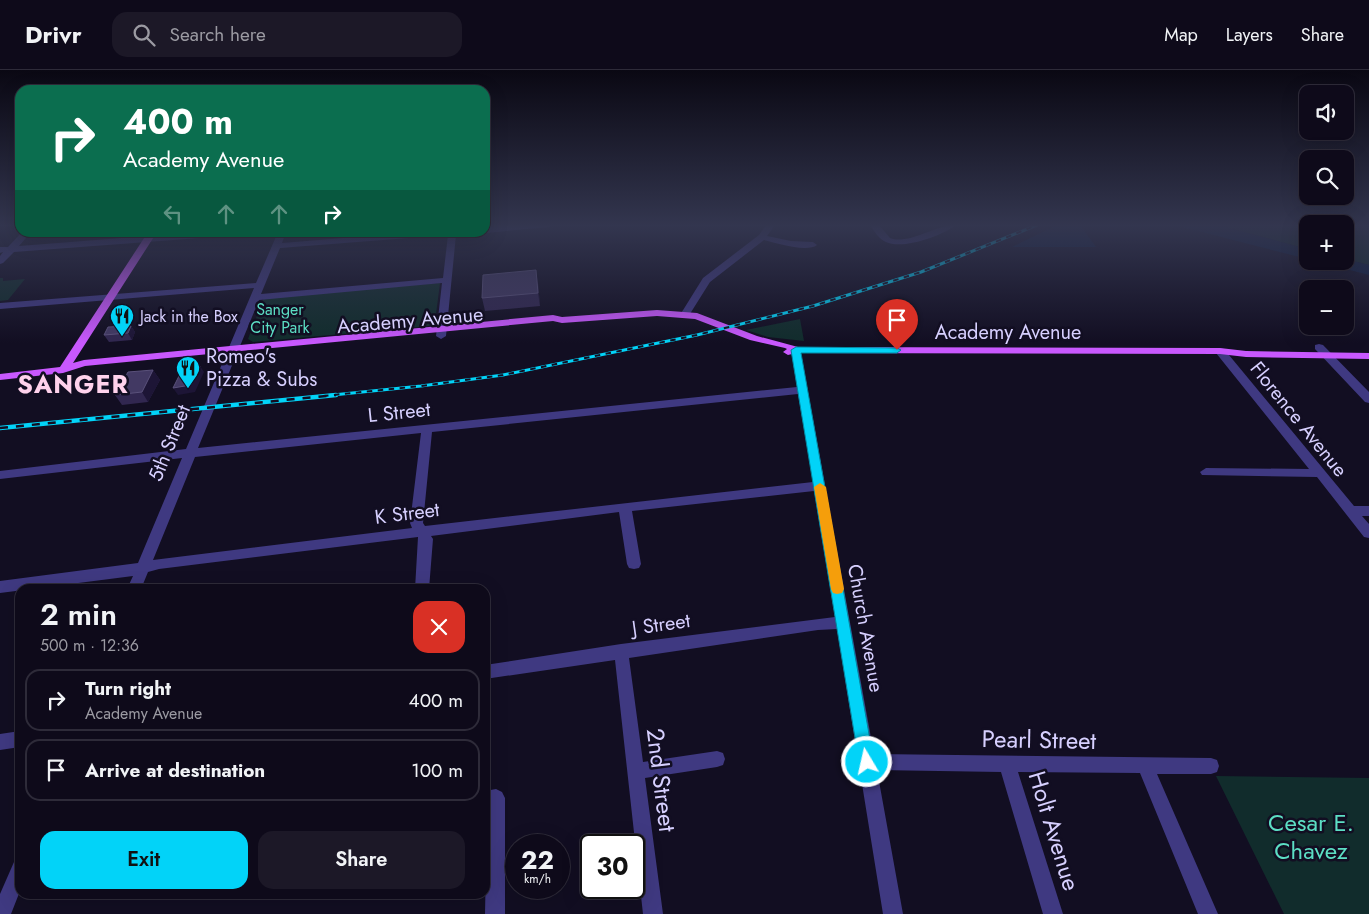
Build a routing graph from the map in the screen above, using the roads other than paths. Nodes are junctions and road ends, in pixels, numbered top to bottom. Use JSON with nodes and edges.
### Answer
{"nodes":[{"id":1,"x":132,"y":264,"type":"edge"},
{"id":2,"x":268,"y":264,"type":"edge"},
{"id":3,"x":449,"y":264,"type":"edge"},
{"id":4,"x":726,"y":264,"type":"edge"},
{"id":5,"x":447,"y":280,"type":"junction"},
{"id":6,"x":260,"y":285,"type":"junction"},
{"id":7,"x":111,"y":297,"type":"junction"},
{"id":8,"x":255,"y":297,"type":"junction"},
{"id":9,"x":0,"y":306,"type":"edge"},
{"id":10,"x":685,"y":315,"type":"junction"},
{"id":11,"x":441,"y":333,"type":"junction"},
{"id":12,"x":350,"y":337,"type":"junction"},
{"id":13,"x":307,"y":348,"type":"junction"},
{"id":14,"x":1369,"y":348,"type":"edge"},
{"id":15,"x":796,"y":350,"type":"junction"},
{"id":16,"x":1220,"y":350,"type":"junction"},
{"id":17,"x":1323,"y":351,"type":"junction"},
{"id":18,"x":232,"y":352,"type":"junction"},
{"id":19,"x":1369,"y":356,"type":"edge"},
{"id":20,"x":64,"y":370,"type":"junction"},
{"id":21,"x":0,"y":377,"type":"edge"},
{"id":22,"x":803,"y":390,"type":"junction"},
{"id":23,"x":1369,"y":399,"type":"edge"},
{"id":24,"x":427,"y":428,"type":"junction"},
{"id":25,"x":191,"y":453,"type":"junction"},
{"id":26,"x":1206,"y":472,"type":"dead end"},
{"id":27,"x":1318,"y":473,"type":"junction"},
{"id":28,"x":0,"y":475,"type":"edge"},
{"id":29,"x":820,"y":486,"type":"junction"},
{"id":30,"x":625,"y":507,"type":"junction"},
{"id":31,"x":1352,"y":512,"type":"junction"},
{"id":32,"x":1369,"y":512,"type":"edge"},
{"id":33,"x":420,"y":532,"type":"junction"},
{"id":34,"x":1369,"y":533,"type":"edge"},
{"id":35,"x":634,"y":564,"type":"dead end"},
{"id":36,"x":143,"y":567,"type":"junction"},
{"id":37,"x":25,"y":584,"type":"edge"},
{"id":38,"x":136,"y":584,"type":"edge"},
{"id":39,"x":422,"y":584,"type":"edge"},
{"id":40,"x":15,"y":585,"type":"edge"},
{"id":41,"x":0,"y":587,"type":"edge"},
{"id":42,"x":843,"y":623,"type":"junction"},
{"id":43,"x":621,"y":651,"type":"junction"},
{"id":44,"x":490,"y":671,"type":"edge"},
{"id":45,"x":15,"y":740,"type":"edge"},
{"id":46,"x":0,"y":742,"type":"edge"},
{"id":47,"x":717,"y":759,"type":"dead end"},
{"id":48,"x":867,"y":762,"type":"junction"},
{"id":49,"x":1007,"y":763,"type":"junction"},
{"id":50,"x":1145,"y":766,"type":"junction"},
{"id":51,"x":1211,"y":766,"type":"dead end"},
{"id":52,"x":636,"y":771,"type":"junction"},
{"id":53,"x":490,"y":799,"type":"edge"},
{"id":54,"x":15,"y":881,"type":"edge"},
{"id":55,"x":1,"y":914,"type":"edge"},
{"id":56,"x":495,"y":914,"type":"edge"},
{"id":57,"x":653,"y":914,"type":"edge"},
{"id":58,"x":893,"y":914,"type":"edge"},
{"id":59,"x":1053,"y":914,"type":"edge"},
{"id":60,"x":1208,"y":914,"type":"edge"}],
"edges":[{"from":1,"to":7,"type":"main road"},
{"from":2,"to":6,"type":"street","name":"5th Street"},
{"from":3,"to":5,"type":"street"},
{"from":4,"to":10,"type":"street"},
{"from":5,"to":8,"type":"street"},
{"from":5,"to":11,"type":"street"},
{"from":6,"to":7,"type":"street"},
{"from":6,"to":8,"type":"street","name":"5th Street"},
{"from":7,"to":9,"type":"street"},
{"from":7,"to":20,"type":"main road"},
{"from":8,"to":18,"type":"street","name":"5th Street"},
{"from":10,"to":11,"type":"main road","name":"Academy Avenue"},
{"from":10,"to":15,"type":"main road","name":"Academy Avenue"},
{"from":11,"to":12,"type":"main road","name":"Academy Avenue"},
{"from":11,"to":13,"type":"main road","name":"Academy Avenue"},
{"from":12,"to":13,"type":"main road"},
{"from":12,"to":18,"type":"main road","name":"Academy Avenue"},
{"from":13,"to":18,"type":"main road","name":"Academy Avenue"},
{"from":14,"to":17,"type":"main road","name":"Academy Avenue"},
{"from":15,"to":16,"type":"main road","name":"Academy Avenue"},
{"from":15,"to":22,"type":"street","name":"Church Avenue"},
{"from":16,"to":17,"type":"main road","name":"Academy Avenue"},
{"from":16,"to":27,"type":"street","name":"Florence Avenue"},
{"from":17,"to":19,"type":"main road","name":"Academy Avenue"},
{"from":17,"to":23,"type":"street"},
{"from":18,"to":20,"type":"main road"},
{"from":18,"to":25,"type":"street","name":"5th Street"},
{"from":20,"to":21,"type":"main road"},
{"from":22,"to":24,"type":"street","name":"L Street"},
{"from":22,"to":29,"type":"street","name":"Church Avenue"},
{"from":24,"to":25,"type":"street","name":"L Street"},
{"from":24,"to":33,"type":"street"},
{"from":25,"to":28,"type":"street","name":"L Street"},
{"from":25,"to":36,"type":"street","name":"5th Street"},
{"from":26,"to":27,"type":"street"},
{"from":27,"to":31,"type":"street","name":"Florence Avenue"},
{"from":29,"to":30,"type":"street","name":"K Street"},
{"from":29,"to":42,"type":"street","name":"Church Avenue"},
{"from":30,"to":33,"type":"street","name":"K Street"},
{"from":30,"to":35,"type":"street"},
{"from":31,"to":32,"type":"street"},
{"from":31,"to":34,"type":"street","name":"Florence Avenue"},
{"from":33,"to":36,"type":"street","name":"K Street"},
{"from":33,"to":39,"type":"street"},
{"from":36,"to":37,"type":"street","name":"K Street"},
{"from":36,"to":38,"type":"street","name":"5th Street"},
{"from":40,"to":41,"type":"street","name":"K Street"},
{"from":42,"to":43,"type":"street","name":"J Street"},
{"from":42,"to":48,"type":"street","name":"Church Avenue"},
{"from":43,"to":44,"type":"street","name":"J Street"},
{"from":43,"to":52,"type":"street","name":"2nd Street"},
{"from":45,"to":46,"type":"street"},
{"from":47,"to":52,"type":"street"},
{"from":48,"to":49,"type":"street","name":"Pearl Street"},
{"from":48,"to":58,"type":"street","name":"Church Avenue"},
{"from":49,"to":50,"type":"street","name":"Pearl Street"},
{"from":49,"to":59,"type":"street","name":"Holt Avenue"},
{"from":50,"to":51,"type":"street","name":"Pearl Street"},
{"from":50,"to":60,"type":"street"},
{"from":52,"to":57,"type":"street","name":"2nd Street"},
{"from":53,"to":56,"type":"street"},
{"from":54,"to":55,"type":"street"}]}
